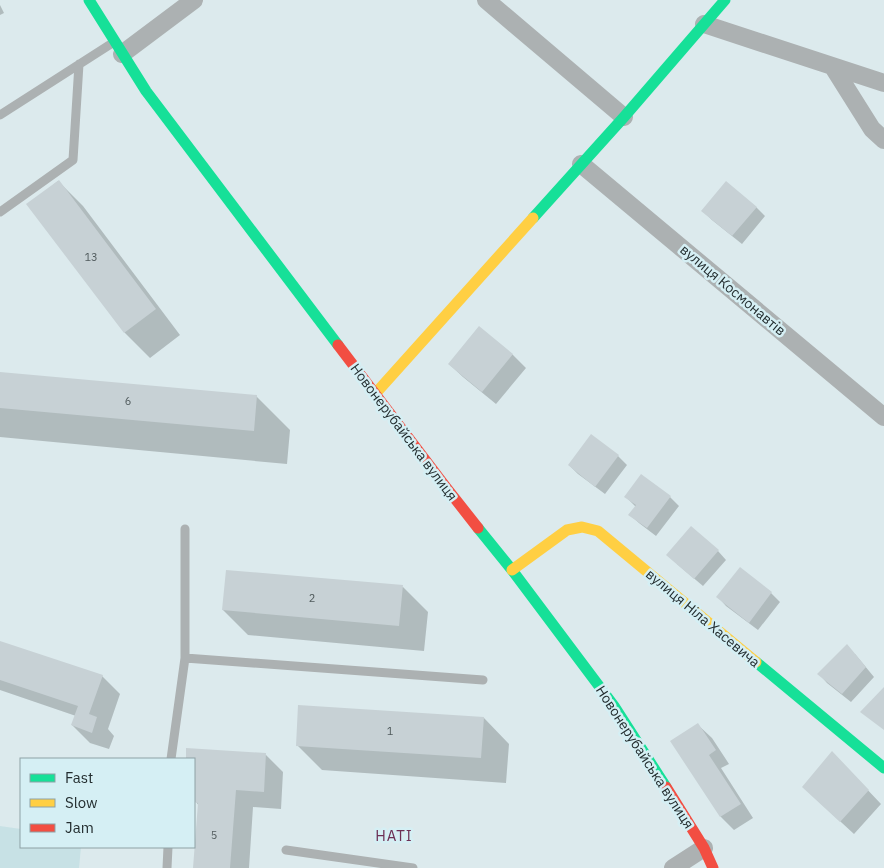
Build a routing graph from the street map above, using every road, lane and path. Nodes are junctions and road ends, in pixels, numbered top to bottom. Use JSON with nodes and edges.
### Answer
{"nodes":[{"id":1,"x":89,"y":0,"type":"edge"},
{"id":2,"x":194,"y":0,"type":"edge"},
{"id":3,"x":486,"y":0,"type":"edge"},
{"id":4,"x":725,"y":0,"type":"edge"},
{"id":5,"x":704,"y":24,"type":"junction"},
{"id":6,"x":118,"y":48,"type":"junction"},
{"id":7,"x":79,"y":64,"type":"junction"},
{"id":8,"x":833,"y":66,"type":"junction"},
{"id":9,"x":884,"y":83,"type":"edge"},
{"id":10,"x":0,"y":115,"type":"edge"},
{"id":11,"x":624,"y":117,"type":"junction"},
{"id":12,"x":884,"y":140,"type":"edge"},
{"id":13,"x":581,"y":164,"type":"junction"},
{"id":14,"x":0,"y":212,"type":"edge"},
{"id":15,"x":375,"y":394,"type":"junction"},
{"id":16,"x":884,"y":417,"type":"edge"},
{"id":17,"x":185,"y":529,"type":"dead end"},
{"id":18,"x":512,"y":570,"type":"junction"},
{"id":19,"x":185,"y":658,"type":"junction"},
{"id":20,"x":483,"y":680,"type":"dead end"},
{"id":21,"x":171,"y":758,"type":"edge"},
{"id":22,"x":884,"y":768,"type":"edge"},
{"id":23,"x":168,"y":848,"type":"edge"},
{"id":24,"x":704,"y":848,"type":"junction"},
{"id":25,"x":286,"y":850,"type":"dead end"},
{"id":26,"x":167,"y":868,"type":"edge"},
{"id":27,"x":413,"y":868,"type":"edge"},
{"id":28,"x":673,"y":868,"type":"edge"},
{"id":29,"x":713,"y":868,"type":"edge"}],
"edges":[{"from":1,"to":6,"type":"street","name":"Новонерубайська вулиця"},
{"from":2,"to":6,"type":"street"},
{"from":3,"to":11,"type":"street"},
{"from":4,"to":5,"type":"street"},
{"from":5,"to":8,"type":"street"},
{"from":5,"to":11,"type":"street"},
{"from":6,"to":7,"type":"lane"},
{"from":6,"to":15,"type":"street","name":"Новонерубайська вулиця"},
{"from":7,"to":10,"type":"lane"},
{"from":7,"to":14,"type":"lane"},
{"from":8,"to":9,"type":"street"},
{"from":8,"to":12,"type":"street"},
{"from":11,"to":13,"type":"street"},
{"from":13,"to":15,"type":"street"},
{"from":13,"to":16,"type":"street","name":"вулиця Космонавтів"},
{"from":15,"to":18,"type":"street","name":"Новонерубайська вулиця"},
{"from":17,"to":19,"type":"lane"},
{"from":18,"to":22,"type":"street","name":"вулиця Ніла Хасевича"},
{"from":18,"to":24,"type":"street","name":"Новонерубайська вулиця"},
{"from":19,"to":20,"type":"lane"},
{"from":19,"to":21,"type":"lane"},
{"from":23,"to":26,"type":"lane"},
{"from":24,"to":28,"type":"street"},
{"from":24,"to":29,"type":"street","name":"Новонерубайська вулиця"},
{"from":25,"to":27,"type":"lane"}]}
